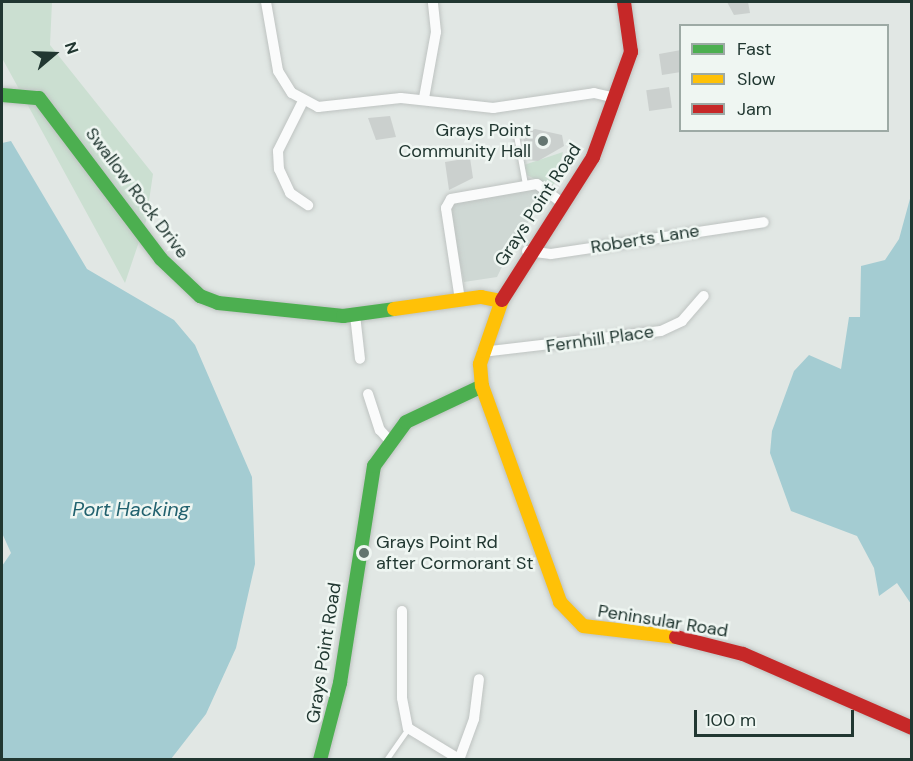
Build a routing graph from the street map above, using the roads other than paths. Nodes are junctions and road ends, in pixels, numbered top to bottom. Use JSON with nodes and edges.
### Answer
{"nodes":[{"id":1,"x":266,"y":2,"type":"edge"},
{"id":2,"x":433,"y":2,"type":"edge"},
{"id":3,"x":624,"y":2,"type":"edge"},
{"id":4,"x":2,"y":94,"type":"edge"},
{"id":5,"x":424,"y":98,"type":"junction"},
{"id":6,"x":616,"y":98,"type":"junction"},
{"id":7,"x":303,"y":101,"type":"junction"},
{"id":8,"x":516,"y":135,"type":"dead end"},
{"id":9,"x":525,"y":184,"type":"junction"},
{"id":10,"x":561,"y":202,"type":"junction"},
{"id":11,"x":308,"y":205,"type":"dead end"},
{"id":12,"x":764,"y":222,"type":"dead end"},
{"id":13,"x":527,"y":251,"type":"junction"},
{"id":14,"x":704,"y":296,"type":"dead end"},
{"id":15,"x":460,"y":300,"type":"junction"},
{"id":16,"x":501,"y":301,"type":"junction"},
{"id":17,"x":355,"y":315,"type":"junction"},
{"id":18,"x":482,"y":352,"type":"junction"},
{"id":19,"x":360,"y":359,"type":"dead end"},
{"id":20,"x":482,"y":386,"type":"junction"},
{"id":21,"x":368,"y":393,"type":"dead end"},
{"id":22,"x":389,"y":440,"type":"junction"},
{"id":23,"x":402,"y":611,"type":"dead end"},
{"id":24,"x":479,"y":679,"type":"dead end"},
{"id":25,"x":408,"y":728,"type":"junction"},
{"id":26,"x":912,"y":728,"type":"edge"},
{"id":27,"x":320,"y":759,"type":"edge"},
{"id":28,"x":386,"y":759,"type":"edge"},
{"id":29,"x":459,"y":759,"type":"edge"}],
"edges":[{"from":1,"to":7,"type":"street"},
{"from":2,"to":5,"type":"street"},
{"from":3,"to":6,"type":"street","name":"Grays Point Road"},
{"from":4,"to":17,"type":"street","name":"Swallow Rock Drive"},
{"from":5,"to":6,"type":"street"},
{"from":5,"to":7,"type":"street"},
{"from":6,"to":10,"type":"street","name":"Grays Point Road"},
{"from":7,"to":11,"type":"street"},
{"from":8,"to":9,"type":"lane"},
{"from":9,"to":10,"type":"street"},
{"from":9,"to":15,"type":"street"},
{"from":10,"to":13,"type":"street","name":"Grays Point Road"},
{"from":12,"to":13,"type":"street","name":"Roberts Lane"},
{"from":13,"to":16,"type":"street","name":"Grays Point Road"},
{"from":14,"to":18,"type":"street","name":"Fernhill Place"},
{"from":15,"to":16,"type":"street","name":"Swallow Rock Drive"},
{"from":15,"to":17,"type":"street","name":"Swallow Rock Drive"},
{"from":16,"to":18,"type":"street","name":"Grays Point Road"},
{"from":17,"to":19,"type":"street"},
{"from":18,"to":20,"type":"street","name":"Grays Point Road"},
{"from":20,"to":22,"type":"street","name":"Grays Point Road"},
{"from":20,"to":26,"type":"street","name":"Peninsular Road"},
{"from":21,"to":22,"type":"street"},
{"from":22,"to":27,"type":"street","name":"Grays Point Road"},
{"from":23,"to":25,"type":"street"},
{"from":24,"to":29,"type":"street"},
{"from":25,"to":28,"type":"lane"},
{"from":25,"to":29,"type":"street"}]}
